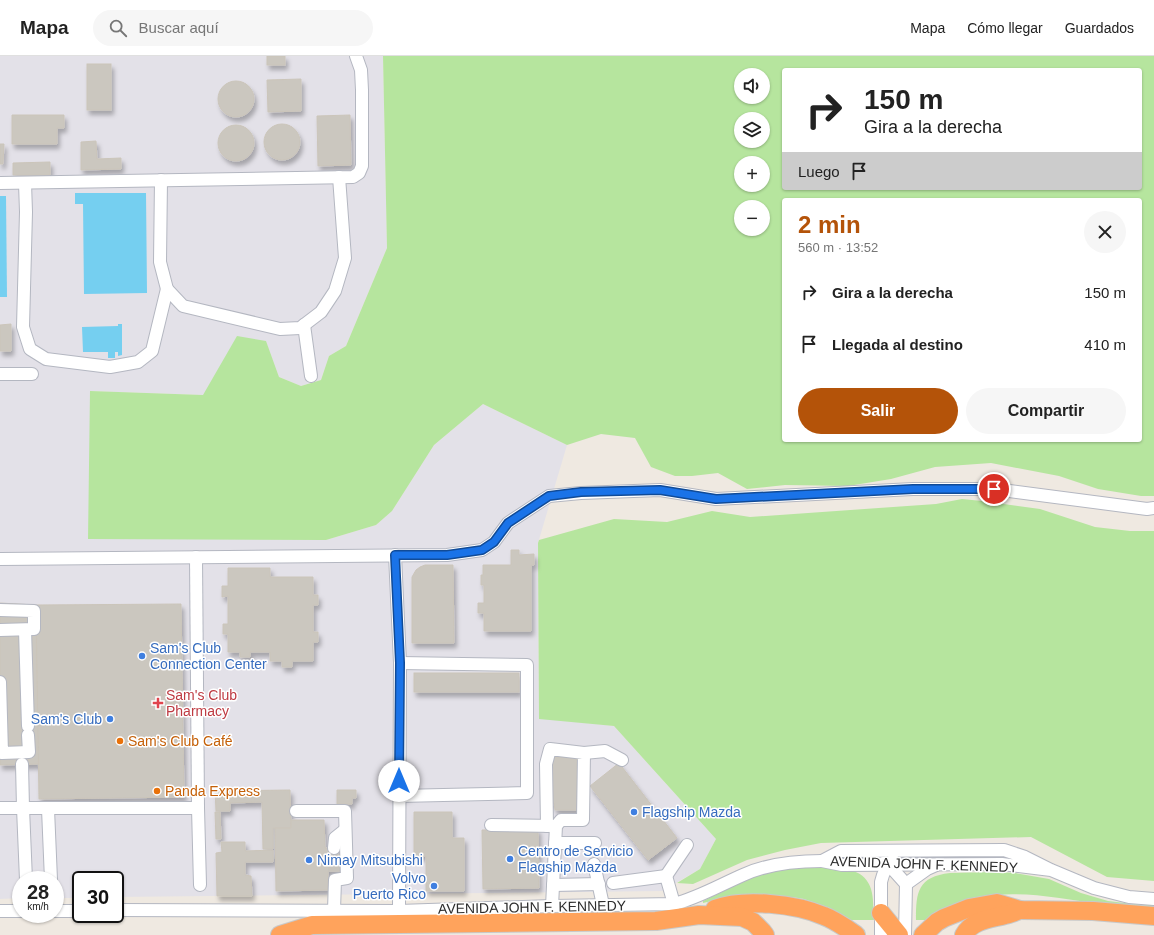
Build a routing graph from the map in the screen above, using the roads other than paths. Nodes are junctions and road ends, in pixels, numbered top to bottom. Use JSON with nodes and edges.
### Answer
{"nodes":[{"id":1,"x":356,"y":56,"type":"edge"},
{"id":2,"x":339,"y":177,"type":"junction"},
{"id":3,"x":161,"y":180,"type":"junction"},
{"id":4,"x":0,"y":183,"type":"edge"},
{"id":5,"x":25,"y":183,"type":"junction"},
{"id":6,"x":167,"y":289,"type":"junction"},
{"id":7,"x":304,"y":325,"type":"junction"},
{"id":8,"x":0,"y":374,"type":"edge"},
{"id":9,"x":32,"y":374,"type":"dead end"},
{"id":10,"x":311,"y":376,"type":"dead end"},
{"id":11,"x":1154,"y":508,"type":"edge"},
{"id":12,"x":395,"y":555,"type":"junction"},
{"id":13,"x":196,"y":557,"type":"junction"},
{"id":14,"x":0,"y":559,"type":"edge"},
{"id":15,"x":0,"y":610,"type":"edge"},
{"id":16,"x":0,"y":630,"type":"edge"},
{"id":17,"x":25,"y":630,"type":"junction"},
{"id":18,"x":400,"y":663,"type":"junction"},
{"id":19,"x":0,"y":682,"type":"edge"},
{"id":20,"x":584,"y":753,"type":"junction"},
{"id":21,"x":622,"y":760,"type":"dead end"},
{"id":22,"x":22,"y":764,"type":"dead end"},
{"id":23,"x":399,"y":796,"type":"junction"},
{"id":24,"x":0,"y":804,"type":"edge"},
{"id":25,"x":0,"y":808,"type":"edge"},
{"id":26,"x":23,"y":808,"type":"junction"},
{"id":27,"x":48,"y":808,"type":"junction"},
{"id":28,"x":198,"y":808,"type":"junction"},
{"id":29,"x":296,"y":811,"type":"dead end"},
{"id":30,"x":0,"y":820,"type":"edge"},
{"id":31,"x":491,"y":825,"type":"dead end"},
{"id":32,"x":552,"y":826,"type":"junction"},
{"id":33,"x":345,"y":830,"type":"junction"},
{"id":34,"x":555,"y":843,"type":"junction"},
{"id":35,"x":595,"y":843,"type":"dead end"},
{"id":36,"x":687,"y":845,"type":"dead end"},
{"id":37,"x":334,"y":848,"type":"tunnel mouth"},
{"id":38,"x":914,"y":850,"type":"junction"},
{"id":39,"x":850,"y":851,"type":"junction"},
{"id":40,"x":822,"y":861,"type":"junction"},
{"id":41,"x":594,"y":864,"type":"dead end"},
{"id":42,"x":888,"y":864,"type":"junction"},
{"id":43,"x":939,"y":864,"type":"junction"},
{"id":44,"x":842,"y":865,"type":"junction"},
{"id":45,"x":1051,"y":870,"type":"junction"},
{"id":46,"x":26,"y":871,"type":"edge"},
{"id":47,"x":50,"y":871,"type":"edge"},
{"id":48,"x":666,"y":876,"type":"junction"},
{"id":49,"x":613,"y":882,"type":"dead end"},
{"id":50,"x":880,"y":882,"type":"junction"},
{"id":51,"x":599,"y":884,"type":"junction"},
{"id":52,"x":906,"y":884,"type":"junction"},
{"id":53,"x":200,"y":885,"type":"dead end"},
{"id":54,"x":553,"y":885,"type":"junction"},
{"id":55,"x":1154,"y":899,"type":"edge"},
{"id":56,"x":674,"y":904,"type":"junction"},
{"id":57,"x":603,"y":905,"type":"junction"},
{"id":58,"x":552,"y":906,"type":"junction"},
{"id":59,"x":124,"y":910,"type":"edge"},
{"id":60,"x":334,"y":910,"type":"junction"},
{"id":61,"x":1020,"y":910,"type":"junction"},
{"id":62,"x":0,"y":911,"type":"edge"},
{"id":63,"x":12,"y":911,"type":"edge"},
{"id":64,"x":399,"y":911,"type":"junction"},
{"id":65,"x":881,"y":913,"type":"joint"},
{"id":66,"x":699,"y":915,"type":"junction"},
{"id":67,"x":1154,"y":916,"type":"edge"},
{"id":68,"x":895,"y":932,"type":"edge"},
{"id":69,"x":280,"y":935,"type":"edge"},
{"id":70,"x":765,"y":935,"type":"edge"},
{"id":71,"x":856,"y":935,"type":"edge"},
{"id":72,"x":923,"y":935,"type":"edge"},
{"id":73,"x":964,"y":935,"type":"edge"}],
"edges":[{"from":1,"to":2,"type":"street"},
{"from":2,"to":3,"type":"street"},
{"from":2,"to":7,"type":"street"},
{"from":3,"to":5,"type":"street"},
{"from":3,"to":6,"type":"street"},
{"from":4,"to":5,"type":"street"},
{"from":5,"to":6,"type":"street"},
{"from":6,"to":7,"type":"street"},
{"from":7,"to":10,"type":"street"},
{"from":8,"to":9,"type":"street"},
{"from":11,"to":12,"type":"street"},
{"from":12,"to":13,"type":"street"},
{"from":12,"to":18,"type":"street"},
{"from":13,"to":14,"type":"street"},
{"from":13,"to":28,"type":"street"},
{"from":15,"to":17,"type":"street"},
{"from":16,"to":17,"type":"street"},
{"from":17,"to":19,"type":"street"},
{"from":18,"to":23,"type":"street"},
{"from":18,"to":23,"type":"street"},
{"from":20,"to":21,"type":"street"},
{"from":20,"to":32,"type":"street"},
{"from":20,"to":32,"type":"street"},
{"from":22,"to":26,"type":"street"},
{"from":23,"to":64,"type":"street"},
{"from":24,"to":25,"type":"street"},
{"from":25,"to":26,"type":"street"},
{"from":25,"to":30,"type":"street"},
{"from":26,"to":27,"type":"street"},
{"from":26,"to":46,"type":"street"},
{"from":27,"to":28,"type":"street"},
{"from":27,"to":47,"type":"street"},
{"from":28,"to":53,"type":"street"},
{"from":29,"to":33,"type":"street"},
{"from":31,"to":32,"type":"street"},
{"from":32,"to":34,"type":"street"},
{"from":33,"to":37,"type":"street"},
{"from":33,"to":60,"type":"street"},
{"from":34,"to":35,"type":"street"},
{"from":34,"to":54,"type":"street"},
{"from":36,"to":48,"type":"street"},
{"from":38,"to":39,"type":"street","name":"AVENIDA JOHN F. KENNEDY"},
{"from":38,"to":42,"type":"street"},
{"from":38,"to":45,"type":"street","name":"AVENIDA JOHN F. KENNEDY"},
{"from":39,"to":40,"type":"street","name":"AVENIDA JOHN F. KENNEDY"},
{"from":39,"to":42,"type":"street"},
{"from":40,"to":44,"type":"street","name":"AVENIDA JOHN F. KENNEDY"},
{"from":40,"to":56,"type":"street","name":"AVENIDA JOHN F. KENNEDY"},
{"from":41,"to":51,"type":"street"},
{"from":42,"to":43,"type":"street","name":"AVENIDA JOHN F. KENNEDY"},
{"from":42,"to":44,"type":"street","name":"AVENIDA JOHN F. KENNEDY"},
{"from":42,"to":50,"type":"street"},
{"from":42,"to":52,"type":"street"},
{"from":43,"to":45,"type":"street","name":"AVENIDA JOHN F. KENNEDY"},
{"from":43,"to":52,"type":"street"},
{"from":44,"to":50,"type":"street"},
{"from":45,"to":55,"type":"street","name":"AVENIDA JOHN F. KENNEDY"},
{"from":48,"to":49,"type":"street"},
{"from":48,"to":56,"type":"street"},
{"from":50,"to":65,"type":"street"},
{"from":51,"to":54,"type":"street"},
{"from":51,"to":57,"type":"street"},
{"from":52,"to":68,"type":"street"},
{"from":54,"to":58,"type":"street"},
{"from":56,"to":57,"type":"street","name":"AVENIDA JOHN F. KENNEDY"},
{"from":57,"to":58,"type":"street","name":"AVENIDA JOHN F. KENNEDY"},
{"from":58,"to":64,"type":"street","name":"AVENIDA JOHN F. KENNEDY"},
{"from":59,"to":60,"type":"street","name":"AVENIDA JOHN F. KENNEDY"},
{"from":60,"to":64,"type":"street","name":"AVENIDA JOHN F. KENNEDY"},
{"from":61,"to":67,"type":"highway"},
{"from":61,"to":72,"type":"highway"},
{"from":61,"to":73,"type":"highway"},
{"from":62,"to":63,"type":"street"},
{"from":65,"to":68,"type":"highway"},
{"from":66,"to":69,"type":"highway"},
{"from":66,"to":70,"type":"highway"},
{"from":66,"to":71,"type":"highway"}]}
